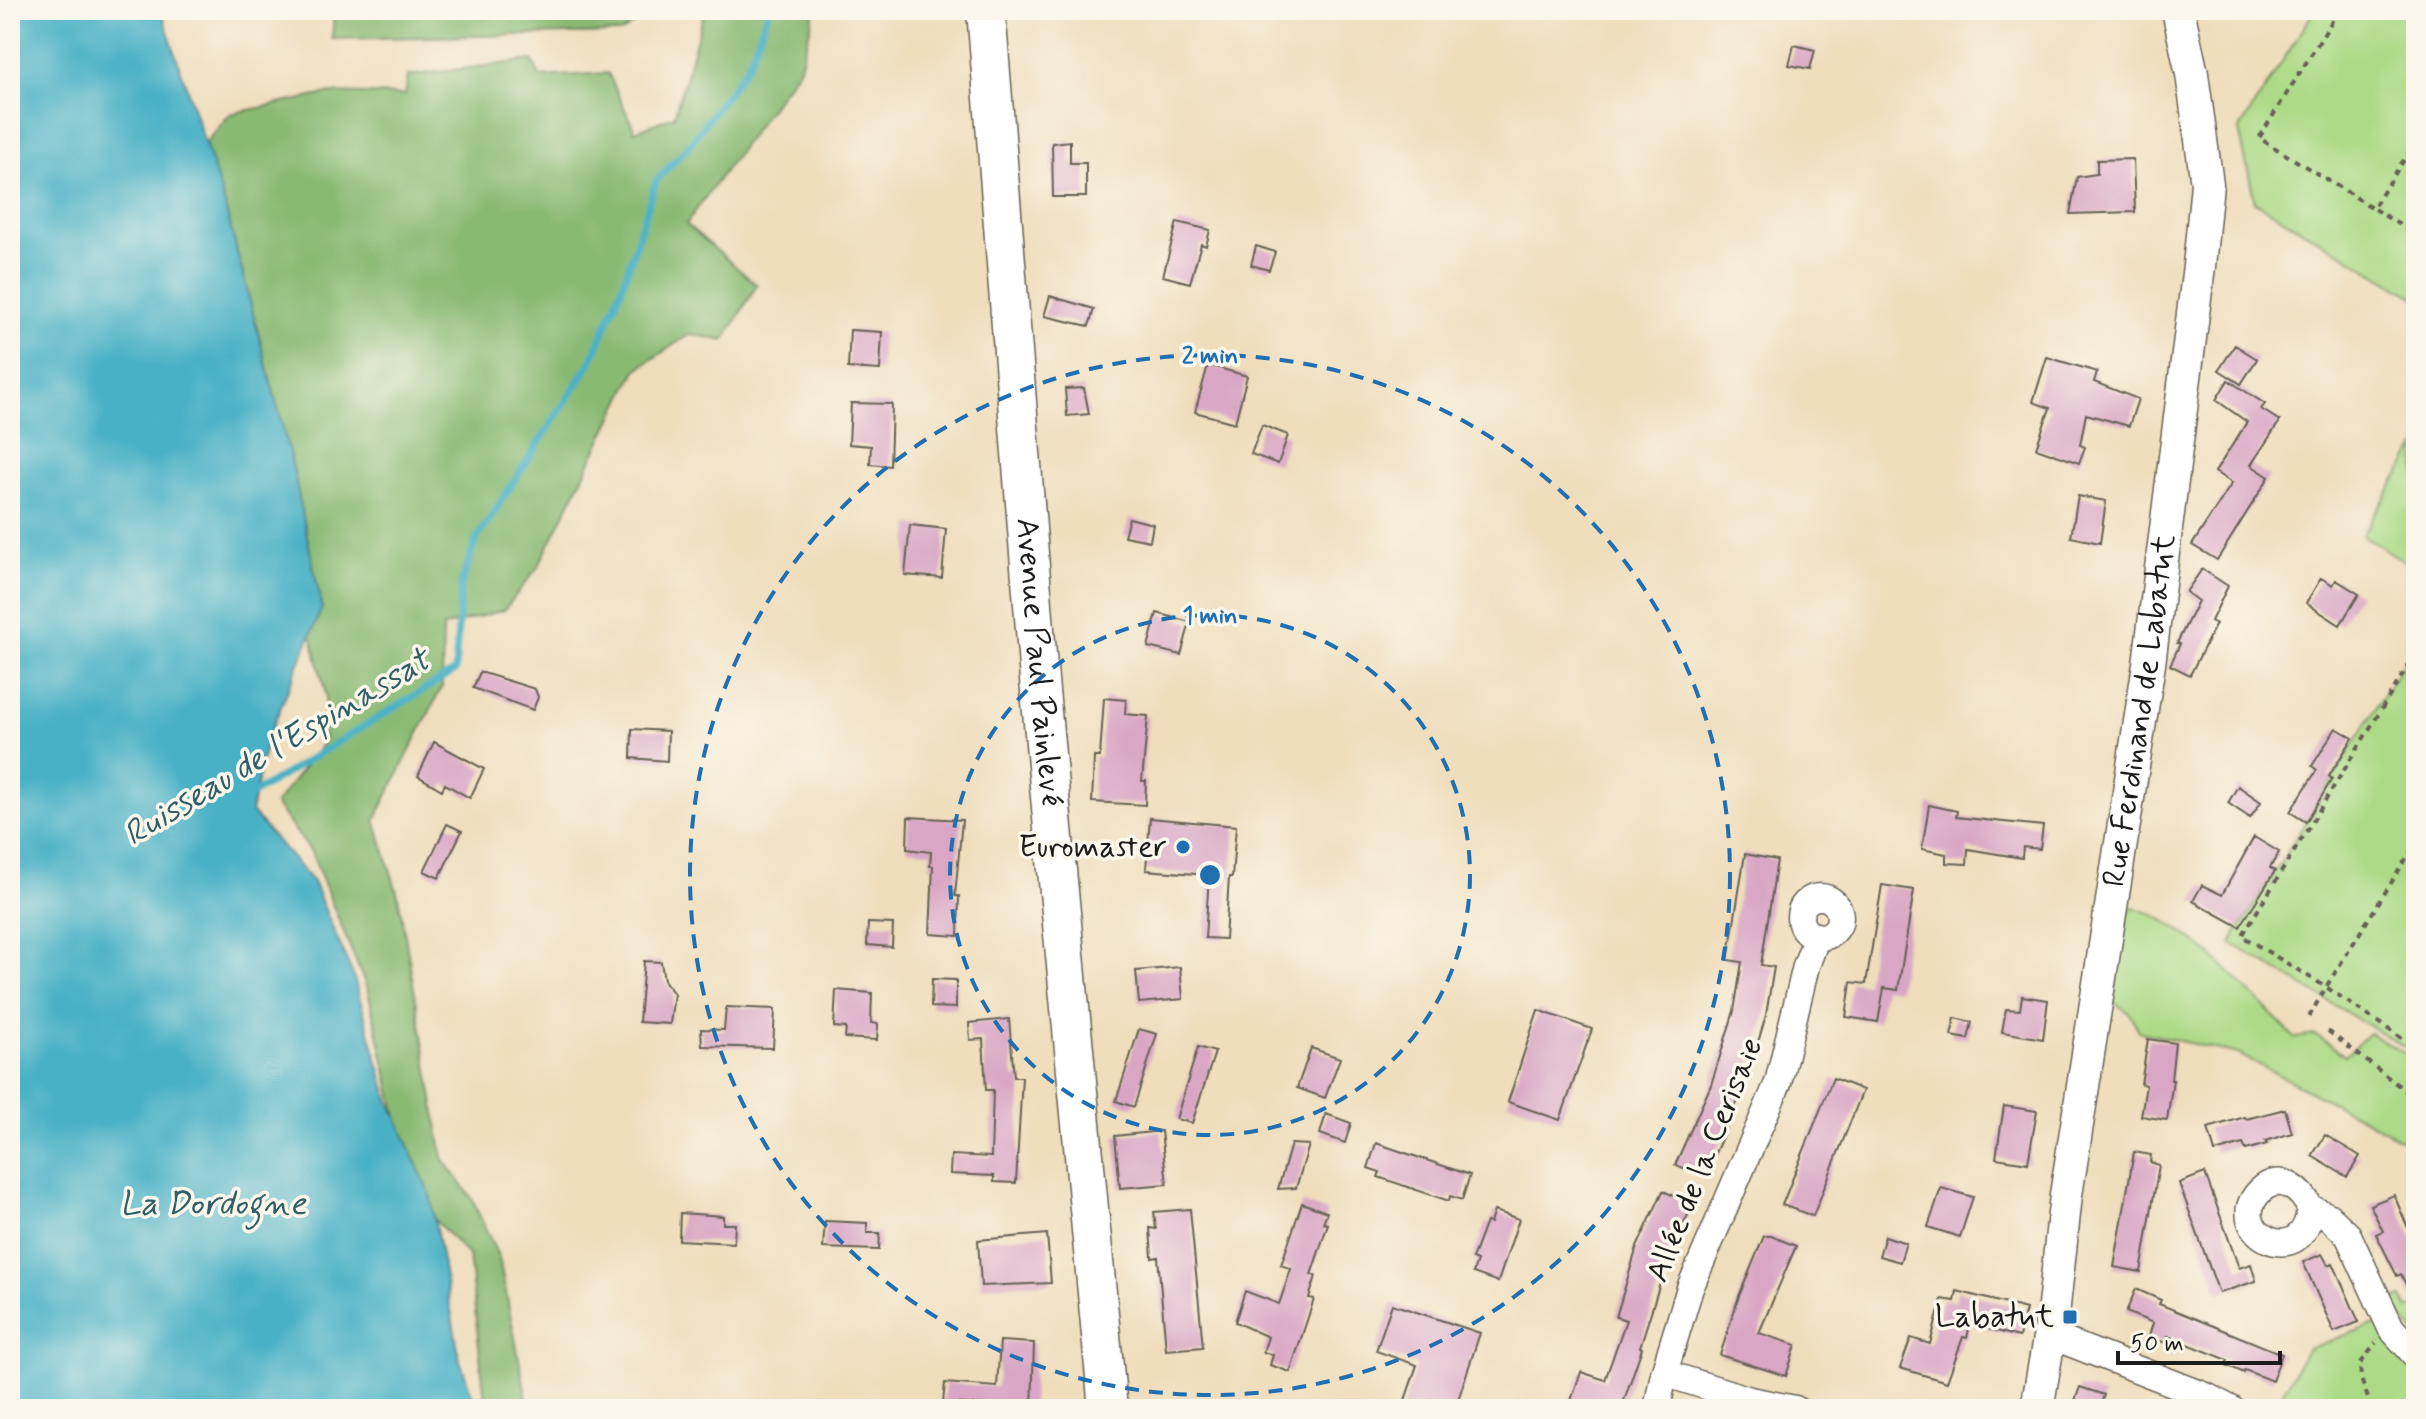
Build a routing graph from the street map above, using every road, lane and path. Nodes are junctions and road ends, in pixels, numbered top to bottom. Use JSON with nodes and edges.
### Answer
{"nodes":[{"id":1,"x":986,"y":10,"type":"edge"},
{"id":2,"x":2178,"y":10,"type":"edge"},
{"id":3,"x":2339,"y":10,"type":"edge"},
{"id":4,"x":2416,"y":141,"type":"edge"},
{"id":5,"x":2373,"y":208,"type":"junction"},
{"id":6,"x":2416,"y":235,"type":"edge"},
{"id":7,"x":2416,"y":653,"type":"edge"},
{"id":8,"x":2416,"y":843,"type":"edge"},
{"id":9,"x":1817,"y":936,"type":"dead end"},
{"id":10,"x":2326,"y":987,"type":"junction"},
{"id":11,"x":2309,"y":1017,"type":"dead end"},
{"id":12,"x":2328,"y":1031,"type":"dead end"},
{"id":13,"x":2416,"y":1048,"type":"edge"},
{"id":14,"x":2416,"y":1099,"type":"edge"},
{"id":15,"x":2310,"y":1208,"type":"dead end"},
{"id":16,"x":2395,"y":1332,"type":"junction"},
{"id":17,"x":2049,"y":1335,"type":"junction"},
{"id":18,"x":2416,"y":1356,"type":"edge"},
{"id":19,"x":1664,"y":1373,"type":"junction"},
{"id":20,"x":1108,"y":1409,"type":"edge"},
{"id":21,"x":1657,"y":1409,"type":"edge"},
{"id":22,"x":1795,"y":1409,"type":"edge"},
{"id":23,"x":2037,"y":1409,"type":"edge"},
{"id":24,"x":2231,"y":1409,"type":"edge"},
{"id":25,"x":2372,"y":1409,"type":"edge"}],
"edges":[{"from":1,"to":20,"type":"main road","name":"Avenue Paul Painlevé"},
{"from":2,"to":17,"type":"street","name":"Rue Ferdinand de Labatut"},
{"from":3,"to":5,"type":"path"},
{"from":4,"to":5,"type":"path"},
{"from":5,"to":6,"type":"path"},
{"from":7,"to":10,"type":"path"},
{"from":8,"to":10,"type":"path"},
{"from":9,"to":19,"type":"street","name":"Allée de la Cerisaie"},
{"from":10,"to":11,"type":"path"},
{"from":10,"to":13,"type":"path"},
{"from":12,"to":14,"type":"path"},
{"from":15,"to":16,"type":"street"},
{"from":16,"to":18,"type":"street"},
{"from":16,"to":25,"type":"path"},
{"from":17,"to":23,"type":"street","name":"Rue Ferdinand de Labatut"},
{"from":17,"to":24,"type":"street"},
{"from":19,"to":21,"type":"street","name":"Allée de la Cerisaie"},
{"from":19,"to":22,"type":"street"}]}
